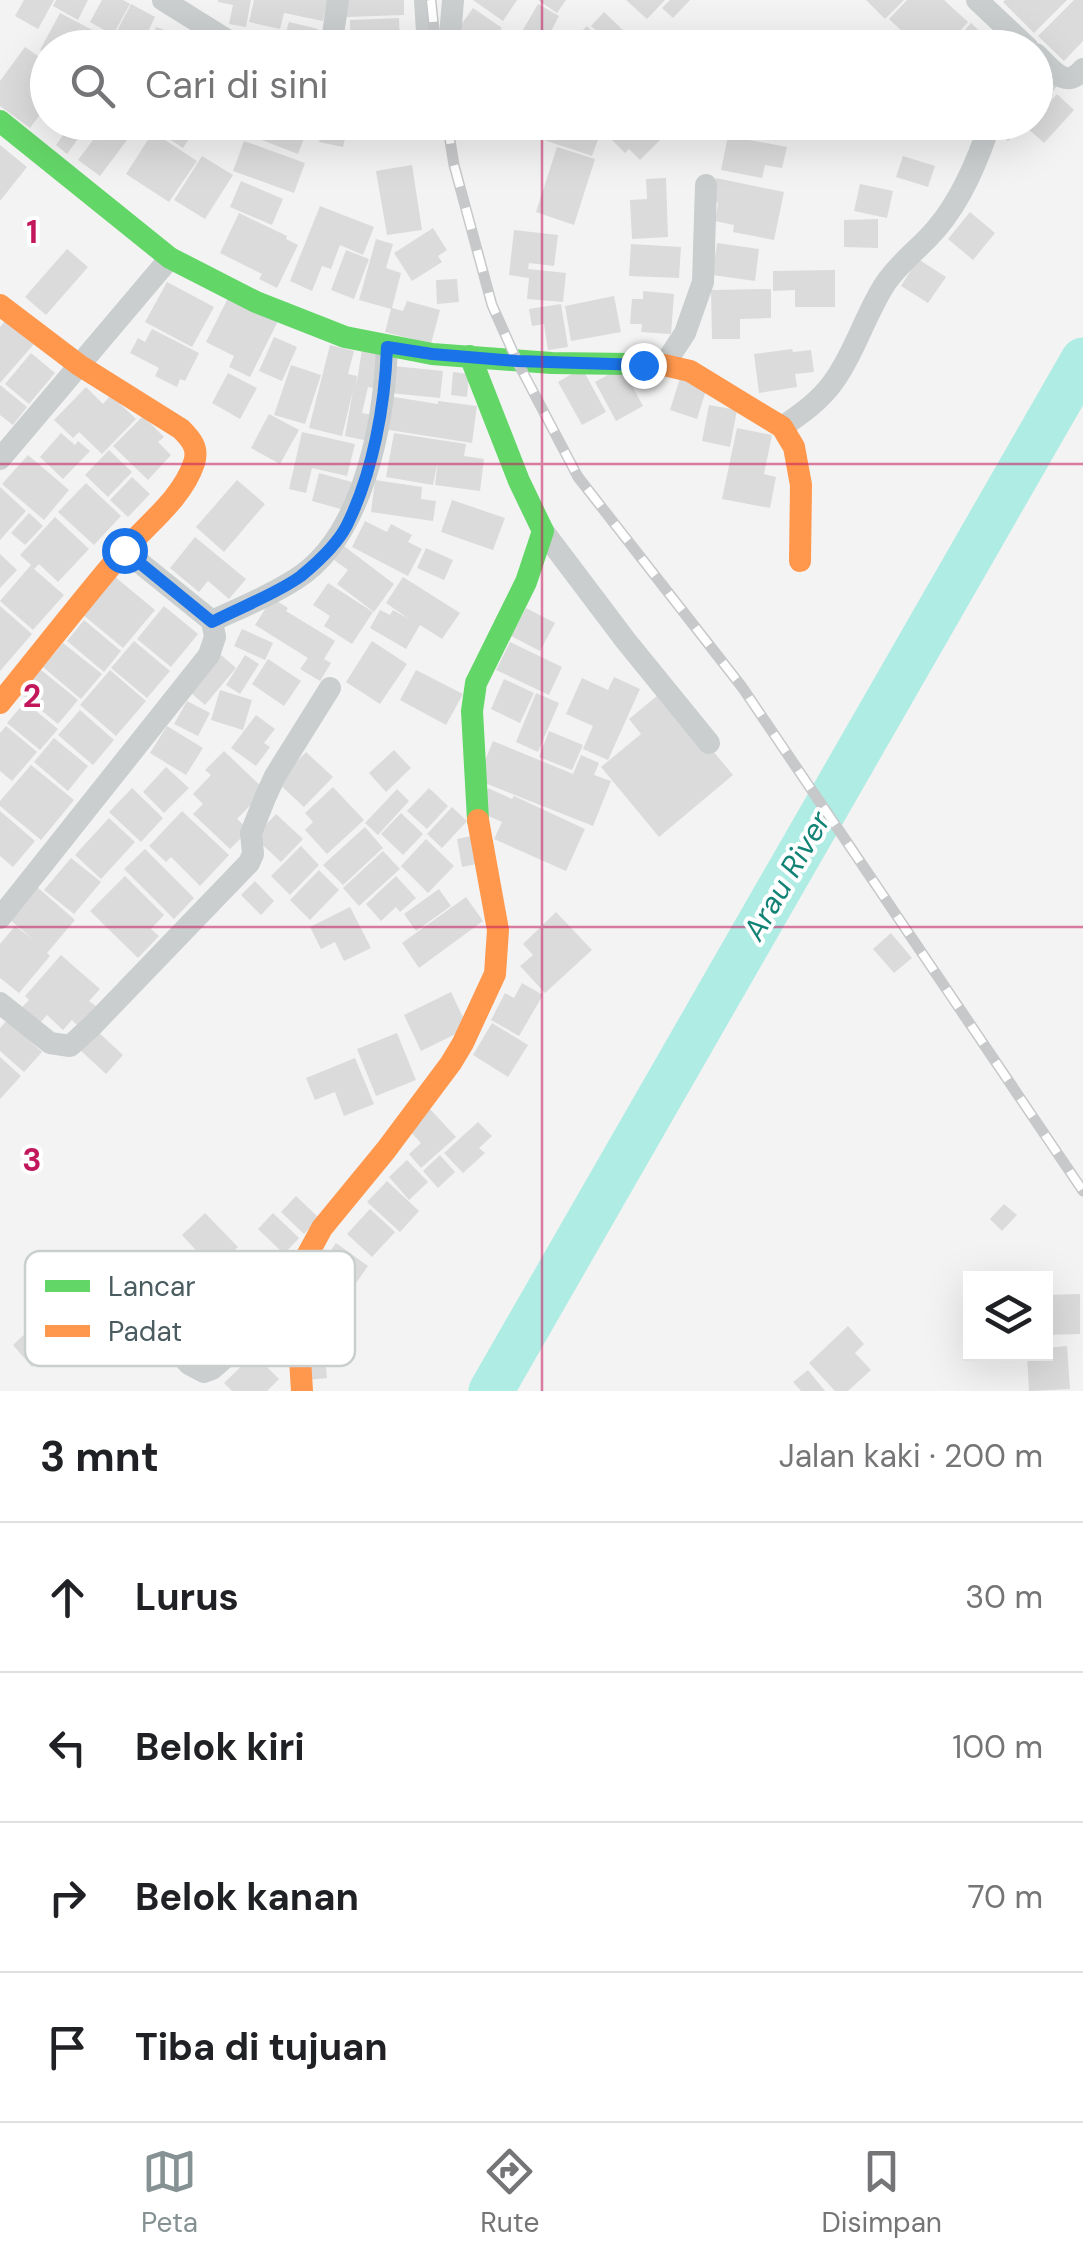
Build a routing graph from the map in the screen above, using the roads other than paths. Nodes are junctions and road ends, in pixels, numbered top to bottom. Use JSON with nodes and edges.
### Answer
{"nodes":[{"id":1,"x":163,"y":0,"type":"edge"},
{"id":2,"x":338,"y":0,"type":"edge"},
{"id":3,"x":425,"y":0,"type":"edge"},
{"id":4,"x":454,"y":0,"type":"edge"},
{"id":5,"x":977,"y":0,"type":"edge"},
{"id":6,"x":211,"y":30,"type":"edge"},
{"id":7,"x":334,"y":30,"type":"edge"},
{"id":8,"x":427,"y":30,"type":"edge"},
{"id":9,"x":450,"y":30,"type":"edge"},
{"id":10,"x":1009,"y":30,"type":"edge"},
{"id":11,"x":1083,"y":69,"type":"edge"},
{"id":12,"x":1053,"y":70,"type":"edge"},
{"id":13,"x":0,"y":122,"type":"edge"},
{"id":14,"x":984,"y":140,"type":"edge"},
{"id":15,"x":706,"y":185,"type":"dead end"},
{"id":16,"x":170,"y":258,"type":"junction"},
{"id":17,"x":0,"y":304,"type":"edge"},
{"id":18,"x":387,"y":347,"type":"junction"},
{"id":19,"x":470,"y":356,"type":"junction"},
{"id":20,"x":79,"y":364,"type":"junction"},
{"id":21,"x":664,"y":364,"type":"junction"},
{"id":22,"x":782,"y":427,"type":"junction"},
{"id":23,"x":0,"y":459,"type":"edge"},
{"id":24,"x":543,"y":531,"type":"junction"},
{"id":25,"x":124,"y":550,"type":"junction"},
{"id":26,"x":800,"y":561,"type":"dead end"},
{"id":27,"x":212,"y":622,"type":"junction"},
{"id":28,"x":330,"y":688,"type":"dead end"},
{"id":29,"x":0,"y":702,"type":"edge"},
{"id":30,"x":709,"y":743,"type":"dead end"},
{"id":31,"x":0,"y":918,"type":"edge"},
{"id":32,"x":1,"y":1006,"type":"edge"},
{"id":33,"x":309,"y":1251,"type":"edge"},
{"id":34,"x":193,"y":1366,"type":"edge"},
{"id":35,"x":215,"y":1366,"type":"edge"},
{"id":36,"x":300,"y":1366,"type":"edge"},
{"id":37,"x":302,"y":1391,"type":"edge"}],
"edges":[{"from":1,"to":6,"type":"street"},
{"from":2,"to":7,"type":"street"},
{"from":3,"to":8,"type":"street"},
{"from":4,"to":9,"type":"street"},
{"from":5,"to":10,"type":"street"},
{"from":11,"to":12,"type":"street"},
{"from":13,"to":16,"type":"street"},
{"from":14,"to":22,"type":"street"},
{"from":15,"to":21,"type":"street"},
{"from":16,"to":18,"type":"street"},
{"from":16,"to":20,"type":"street"},
{"from":17,"to":20,"type":"street"},
{"from":18,"to":19,"type":"street"},
{"from":18,"to":27,"type":"street"},
{"from":19,"to":21,"type":"street"},
{"from":19,"to":24,"type":"street"},
{"from":20,"to":23,"type":"street"},
{"from":20,"to":25,"type":"street"},
{"from":21,"to":22,"type":"street"},
{"from":22,"to":26,"type":"street"},
{"from":24,"to":30,"type":"street"},
{"from":24,"to":33,"type":"street"},
{"from":25,"to":27,"type":"street"},
{"from":25,"to":29,"type":"street"},
{"from":27,"to":31,"type":"street"},
{"from":28,"to":32,"type":"street"},
{"from":34,"to":35,"type":"street"},
{"from":36,"to":37,"type":"street"}]}
